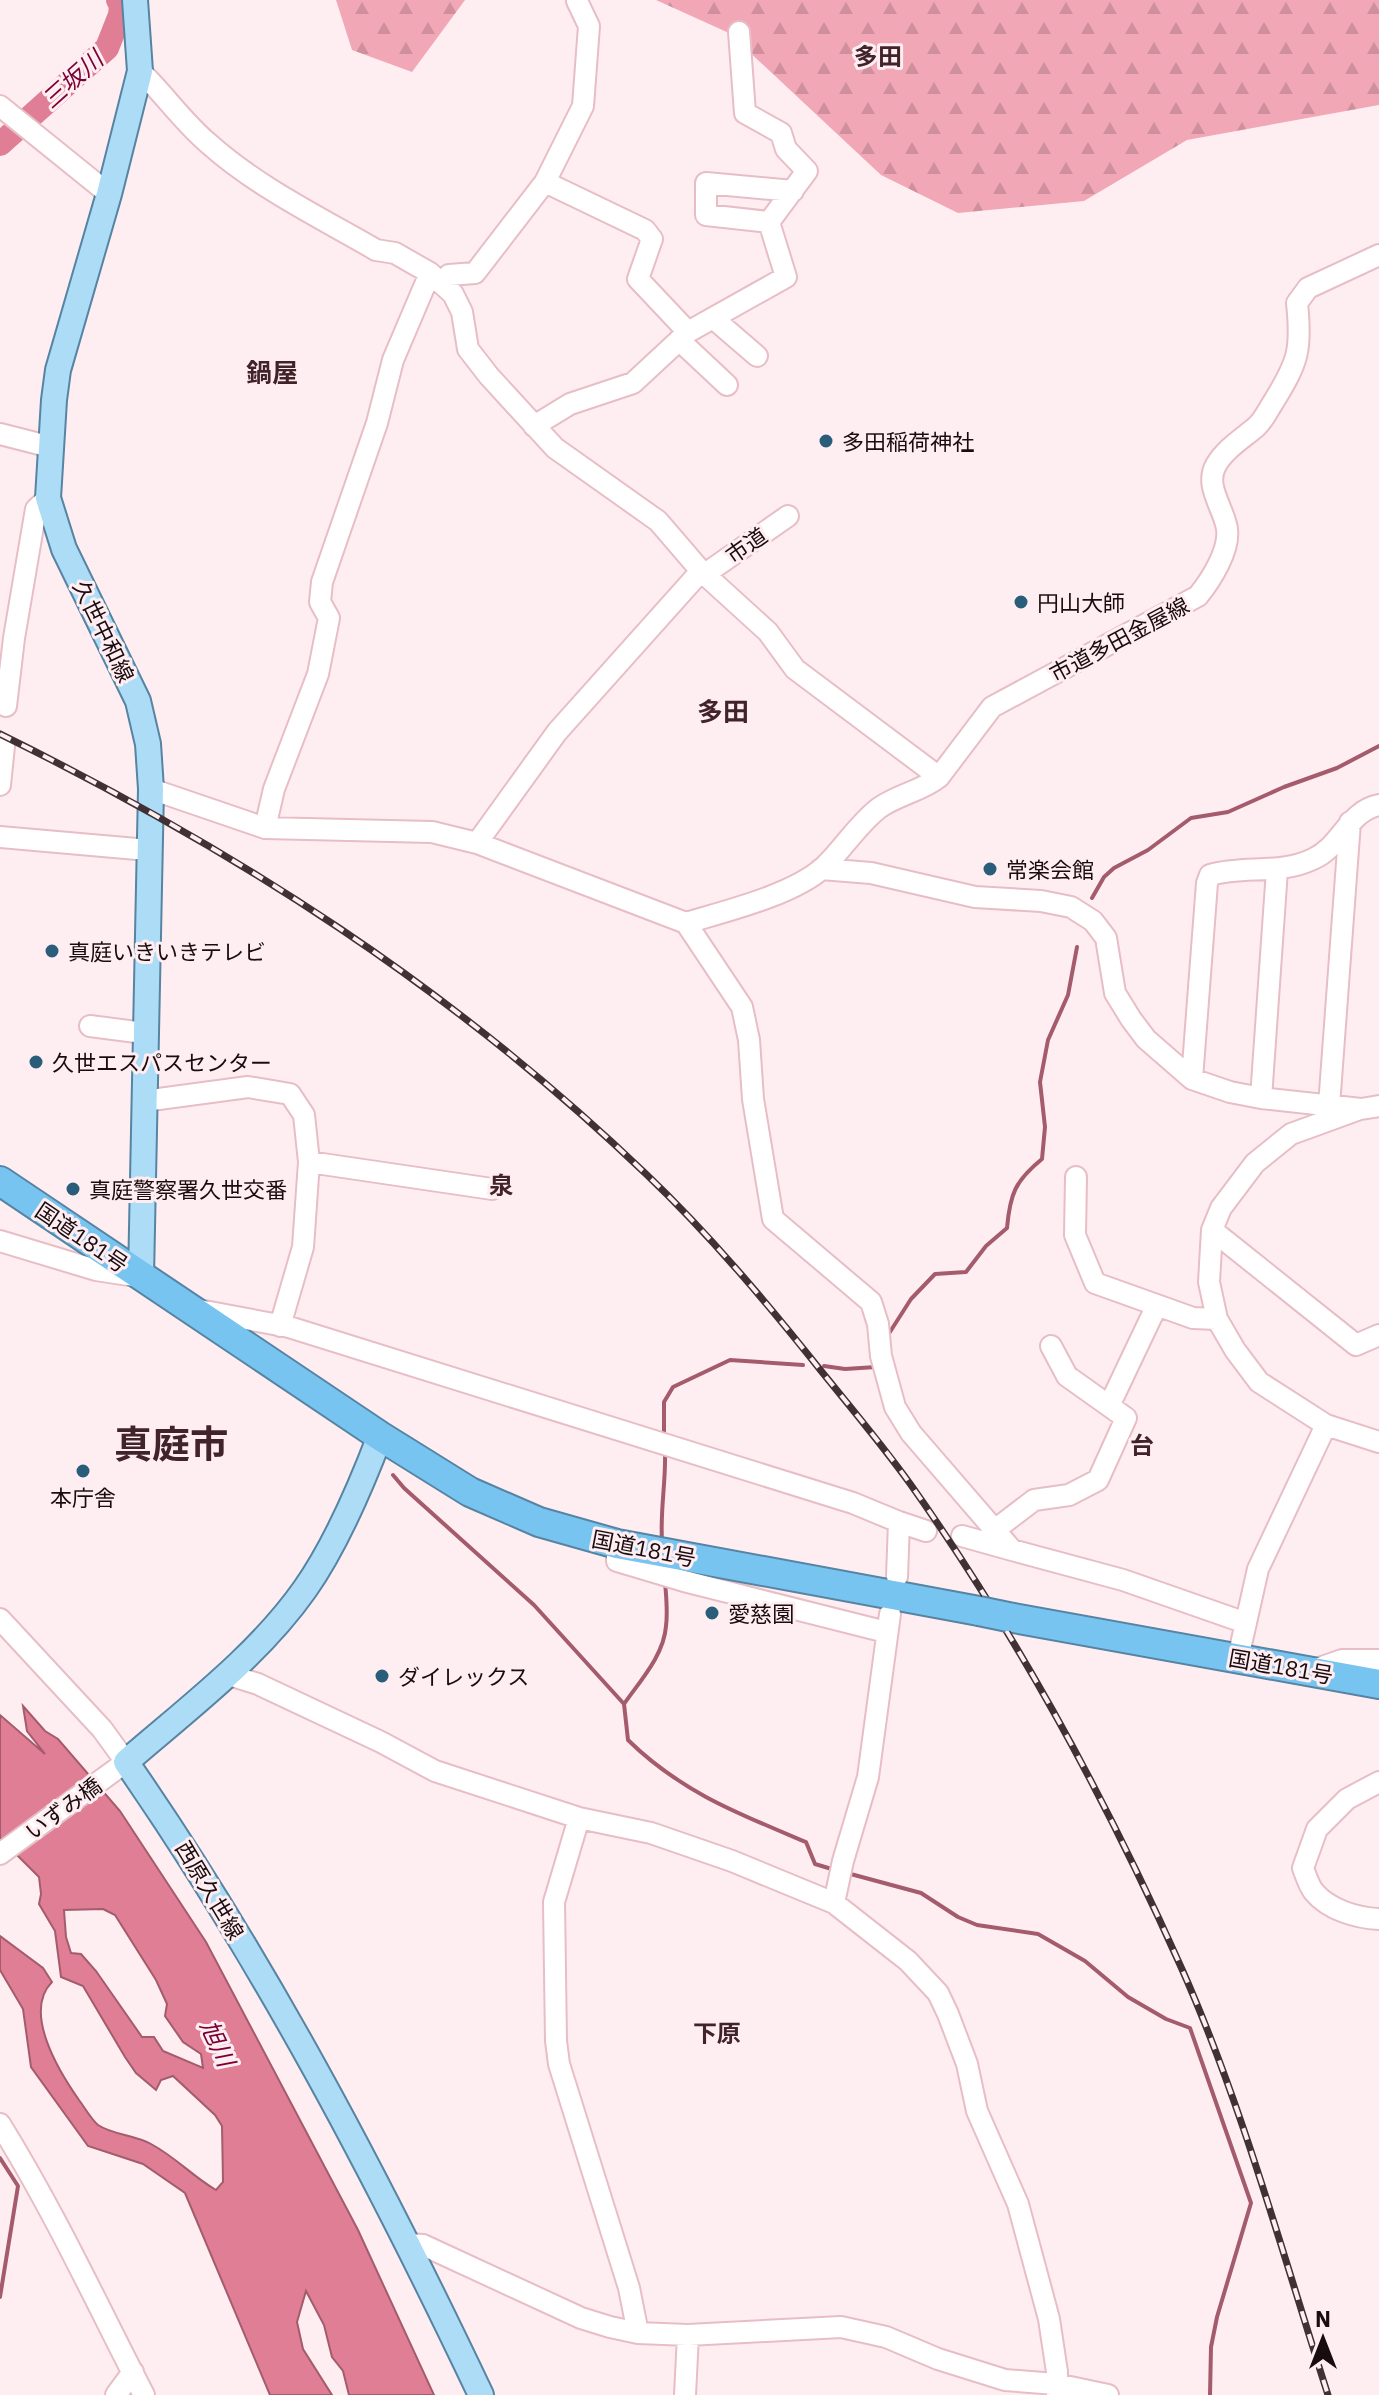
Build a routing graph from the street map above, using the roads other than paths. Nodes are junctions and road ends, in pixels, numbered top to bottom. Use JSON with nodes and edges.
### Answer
{"nodes":[{"id":1,"x":135,"y":0,"type":"edge"},
{"id":2,"x":577,"y":1,"type":"edge"},
{"id":3,"x":739,"y":32,"type":"dead end"},
{"id":4,"x":140,"y":71,"type":"junction"},
{"id":5,"x":0,"y":106,"type":"edge"},
{"id":6,"x":545,"y":182,"type":"junction"},
{"id":7,"x":793,"y":191,"type":"junction"},
{"id":8,"x":109,"y":194,"type":"junction"},
{"id":9,"x":769,"y":222,"type":"junction"},
{"id":10,"x":1379,"y":255,"type":"edge"},
{"id":11,"x":437,"y":279,"type":"junction"},
{"id":12,"x":714,"y":319,"type":"junction"},
{"id":13,"x":684,"y":336,"type":"junction"},
{"id":14,"x":757,"y":356,"type":"dead end"},
{"id":15,"x":727,"y":385,"type":"dead end"},
{"id":16,"x":534,"y":426,"type":"junction"},
{"id":17,"x":0,"y":434,"type":"edge"},
{"id":18,"x":51,"y":447,"type":"junction"},
{"id":19,"x":48,"y":498,"type":"junction"},
{"id":20,"x":788,"y":516,"type":"dead end"},
{"id":21,"x":703,"y":573,"type":"junction"},
{"id":22,"x":6,"y":706,"type":"dead end"},
{"id":23,"x":4,"y":746,"type":"dead end"},
{"id":24,"x":939,"y":777,"type":"junction"},
{"id":25,"x":0,"y":785,"type":"edge"},
{"id":26,"x":151,"y":789,"type":"junction"},
{"id":27,"x":1379,"y":805,"type":"edge"},
{"id":28,"x":1350,"y":821,"type":"junction"},
{"id":29,"x":265,"y":828,"type":"junction"},
{"id":30,"x":0,"y":837,"type":"edge"},
{"id":31,"x":477,"y":843,"type":"junction"},
{"id":32,"x":148,"y":850,"type":"junction"},
{"id":33,"x":821,"y":869,"type":"junction"},
{"id":34,"x":1277,"y":870,"type":"junction"},
{"id":35,"x":686,"y":923,"type":"junction"},
{"id":36,"x":90,"y":1026,"type":"dead end"},
{"id":37,"x":144,"y":1033,"type":"junction"},
{"id":38,"x":1192,"y":1079,"type":"junction"},
{"id":39,"x":1261,"y":1098,"type":"junction"},
{"id":40,"x":144,"y":1101,"type":"junction"},
{"id":41,"x":1329,"y":1106,"type":"junction"},
{"id":42,"x":1370,"y":1108,"type":"edge"},
{"id":43,"x":309,"y":1162,"type":"junction"},
{"id":44,"x":1076,"y":1177,"type":"dead end"},
{"id":45,"x":0,"y":1181,"type":"edge"},
{"id":46,"x":492,"y":1189,"type":"dead end"},
{"id":47,"x":1212,"y":1230,"type":"junction"},
{"id":48,"x":0,"y":1241,"type":"edge"},
{"id":49,"x":103,"y":1262,"type":"junction"},
{"id":50,"x":141,"y":1277,"type":"junction"},
{"id":51,"x":1157,"y":1305,"type":"junction"},
{"id":52,"x":191,"y":1309,"type":"junction"},
{"id":53,"x":1217,"y":1319,"type":"junction"},
{"id":54,"x":280,"y":1326,"type":"junction"},
{"id":55,"x":1379,"y":1335,"type":"edge"},
{"id":56,"x":1051,"y":1346,"type":"dead end"},
{"id":57,"x":1109,"y":1406,"type":"junction"},
{"id":58,"x":1326,"y":1425,"type":"junction"},
{"id":59,"x":380,"y":1436,"type":"junction"},
{"id":60,"x":1379,"y":1442,"type":"edge"},
{"id":61,"x":899,"y":1522,"type":"junction"},
{"id":62,"x":996,"y":1529,"type":"junction"},
{"id":63,"x":926,"y":1531,"type":"dead end"},
{"id":64,"x":962,"y":1536,"type":"dead end"},
{"id":65,"x":617,"y":1544,"type":"junction"},
{"id":66,"x":1012,"y":1550,"type":"junction"},
{"id":67,"x":897,"y":1577,"type":"dead end"},
{"id":68,"x":0,"y":1619,"type":"edge"},
{"id":69,"x":1246,"y":1623,"type":"junction"},
{"id":70,"x":1238,"y":1658,"type":"junction"},
{"id":71,"x":1378,"y":1661,"type":"edge"},
{"id":72,"x":226,"y":1674,"type":"junction"},
{"id":73,"x":126,"y":1762,"type":"junction"},
{"id":74,"x":1379,"y":1782,"type":"edge"},
{"id":75,"x":579,"y":1818,"type":"junction"},
{"id":76,"x":0,"y":1854,"type":"edge"},
{"id":77,"x":834,"y":1903,"type":"junction"},
{"id":78,"x":1379,"y":1919,"type":"edge"},
{"id":79,"x":0,"y":2124,"type":"edge"},
{"id":80,"x":409,"y":2244,"type":"junction"},
{"id":81,"x":638,"y":2333,"type":"junction"},
{"id":82,"x":688,"y":2335,"type":"junction"},
{"id":83,"x":133,"y":2372,"type":"junction"},
{"id":84,"x":1057,"y":2390,"type":"edge"},
{"id":85,"x":116,"y":2395,"type":"edge"},
{"id":86,"x":144,"y":2395,"type":"edge"},
{"id":87,"x":481,"y":2395,"type":"edge"},
{"id":88,"x":685,"y":2395,"type":"edge"},
{"id":89,"x":1108,"y":2395,"type":"edge"}],
"edges":[{"from":1,"to":4,"type":"main road","name":"久世中和線"},
{"from":2,"to":6,"type":"street"},
{"from":3,"to":7,"type":"street"},
{"from":4,"to":8,"type":"main road","name":"久世中和線"},
{"from":4,"to":11,"type":"street"},
{"from":5,"to":8,"type":"street"},
{"from":6,"to":11,"type":"street"},
{"from":6,"to":13,"type":"street"},
{"from":7,"to":9,"type":"street"},
{"from":7,"to":9,"type":"street"},
{"from":8,"to":18,"type":"main road","name":"久世中和線"},
{"from":9,"to":12,"type":"street"},
{"from":10,"to":24,"type":"street","name":"市道多田金屋線"},
{"from":11,"to":16,"type":"street"},
{"from":11,"to":29,"type":"street"},
{"from":12,"to":13,"type":"street"},
{"from":12,"to":14,"type":"street"},
{"from":13,"to":15,"type":"street"},
{"from":13,"to":16,"type":"street"},
{"from":16,"to":21,"type":"street"},
{"from":17,"to":18,"type":"street"},
{"from":18,"to":19,"type":"main road","name":"久世中和線"},
{"from":19,"to":22,"type":"street"},
{"from":19,"to":26,"type":"main road","name":"久世中和線"},
{"from":20,"to":21,"type":"street","name":"市道"},
{"from":21,"to":24,"type":"street"},
{"from":21,"to":31,"type":"street","name":"市道"},
{"from":23,"to":25,"type":"street"},
{"from":24,"to":33,"type":"street"},
{"from":26,"to":29,"type":"street"},
{"from":26,"to":32,"type":"main road","name":"久世中和線"},
{"from":27,"to":28,"type":"street"},
{"from":28,"to":34,"type":"street"},
{"from":28,"to":41,"type":"street"},
{"from":29,"to":31,"type":"street"},
{"from":30,"to":32,"type":"street"},
{"from":31,"to":35,"type":"street"},
{"from":32,"to":37,"type":"main road","name":"久世中和線"},
{"from":33,"to":35,"type":"street"},
{"from":33,"to":38,"type":"street"},
{"from":34,"to":38,"type":"street"},
{"from":34,"to":39,"type":"street"},
{"from":35,"to":62,"type":"street"},
{"from":36,"to":37,"type":"street"},
{"from":37,"to":40,"type":"main road","name":"久世中和線"},
{"from":38,"to":39,"type":"street"},
{"from":39,"to":41,"type":"street"},
{"from":40,"to":43,"type":"street"},
{"from":40,"to":50,"type":"main road","name":"久世中和線"},
{"from":41,"to":42,"type":"street"},
{"from":42,"to":47,"type":"street"},
{"from":43,"to":46,"type":"street"},
{"from":43,"to":54,"type":"street"},
{"from":44,"to":51,"type":"street"},
{"from":45,"to":49,"type":"highway","name":"国道181号"},
{"from":47,"to":53,"type":"street"},
{"from":47,"to":55,"type":"street"},
{"from":48,"to":49,"type":"street"},
{"from":49,"to":50,"type":"highway","name":"国道181号"},
{"from":50,"to":52,"type":"highway","name":"国道181号"},
{"from":51,"to":53,"type":"street"},
{"from":51,"to":57,"type":"street"},
{"from":52,"to":54,"type":"street"},
{"from":52,"to":59,"type":"highway","name":"国道181号"},
{"from":53,"to":58,"type":"street"},
{"from":54,"to":61,"type":"street"},
{"from":56,"to":57,"type":"street"},
{"from":57,"to":62,"type":"street"},
{"from":58,"to":60,"type":"street"},
{"from":58,"to":69,"type":"street"},
{"from":59,"to":65,"type":"highway","name":"国道181号"},
{"from":59,"to":72,"type":"main road"},
{"from":61,"to":63,"type":"street"},
{"from":61,"to":67,"type":"street"},
{"from":62,"to":66,"type":"street"},
{"from":64,"to":66,"type":"street"},
{"from":65,"to":70,"type":"highway","name":"国道181号","bridge":true},
{"from":65,"to":77,"type":"street"},
{"from":66,"to":69,"type":"street"},
{"from":68,"to":73,"type":"street"},
{"from":69,"to":70,"type":"street"},
{"from":70,"to":71,"type":"highway","name":"国道181号"},
{"from":72,"to":73,"type":"main road"},
{"from":72,"to":75,"type":"street"},
{"from":73,"to":76,"type":"street","name":"いずみ橋"},
{"from":73,"to":80,"type":"main road","name":"西原久世線"},
{"from":74,"to":78,"type":"street"},
{"from":75,"to":77,"type":"street"},
{"from":75,"to":81,"type":"street"},
{"from":77,"to":84,"type":"street"},
{"from":79,"to":83,"type":"street"},
{"from":80,"to":81,"type":"street"},
{"from":80,"to":87,"type":"main road","name":"西原久世線"},
{"from":81,"to":82,"type":"street"},
{"from":82,"to":84,"type":"street"},
{"from":82,"to":88,"type":"street"},
{"from":83,"to":85,"type":"street"},
{"from":83,"to":86,"type":"street"},
{"from":84,"to":89,"type":"street"}]}
